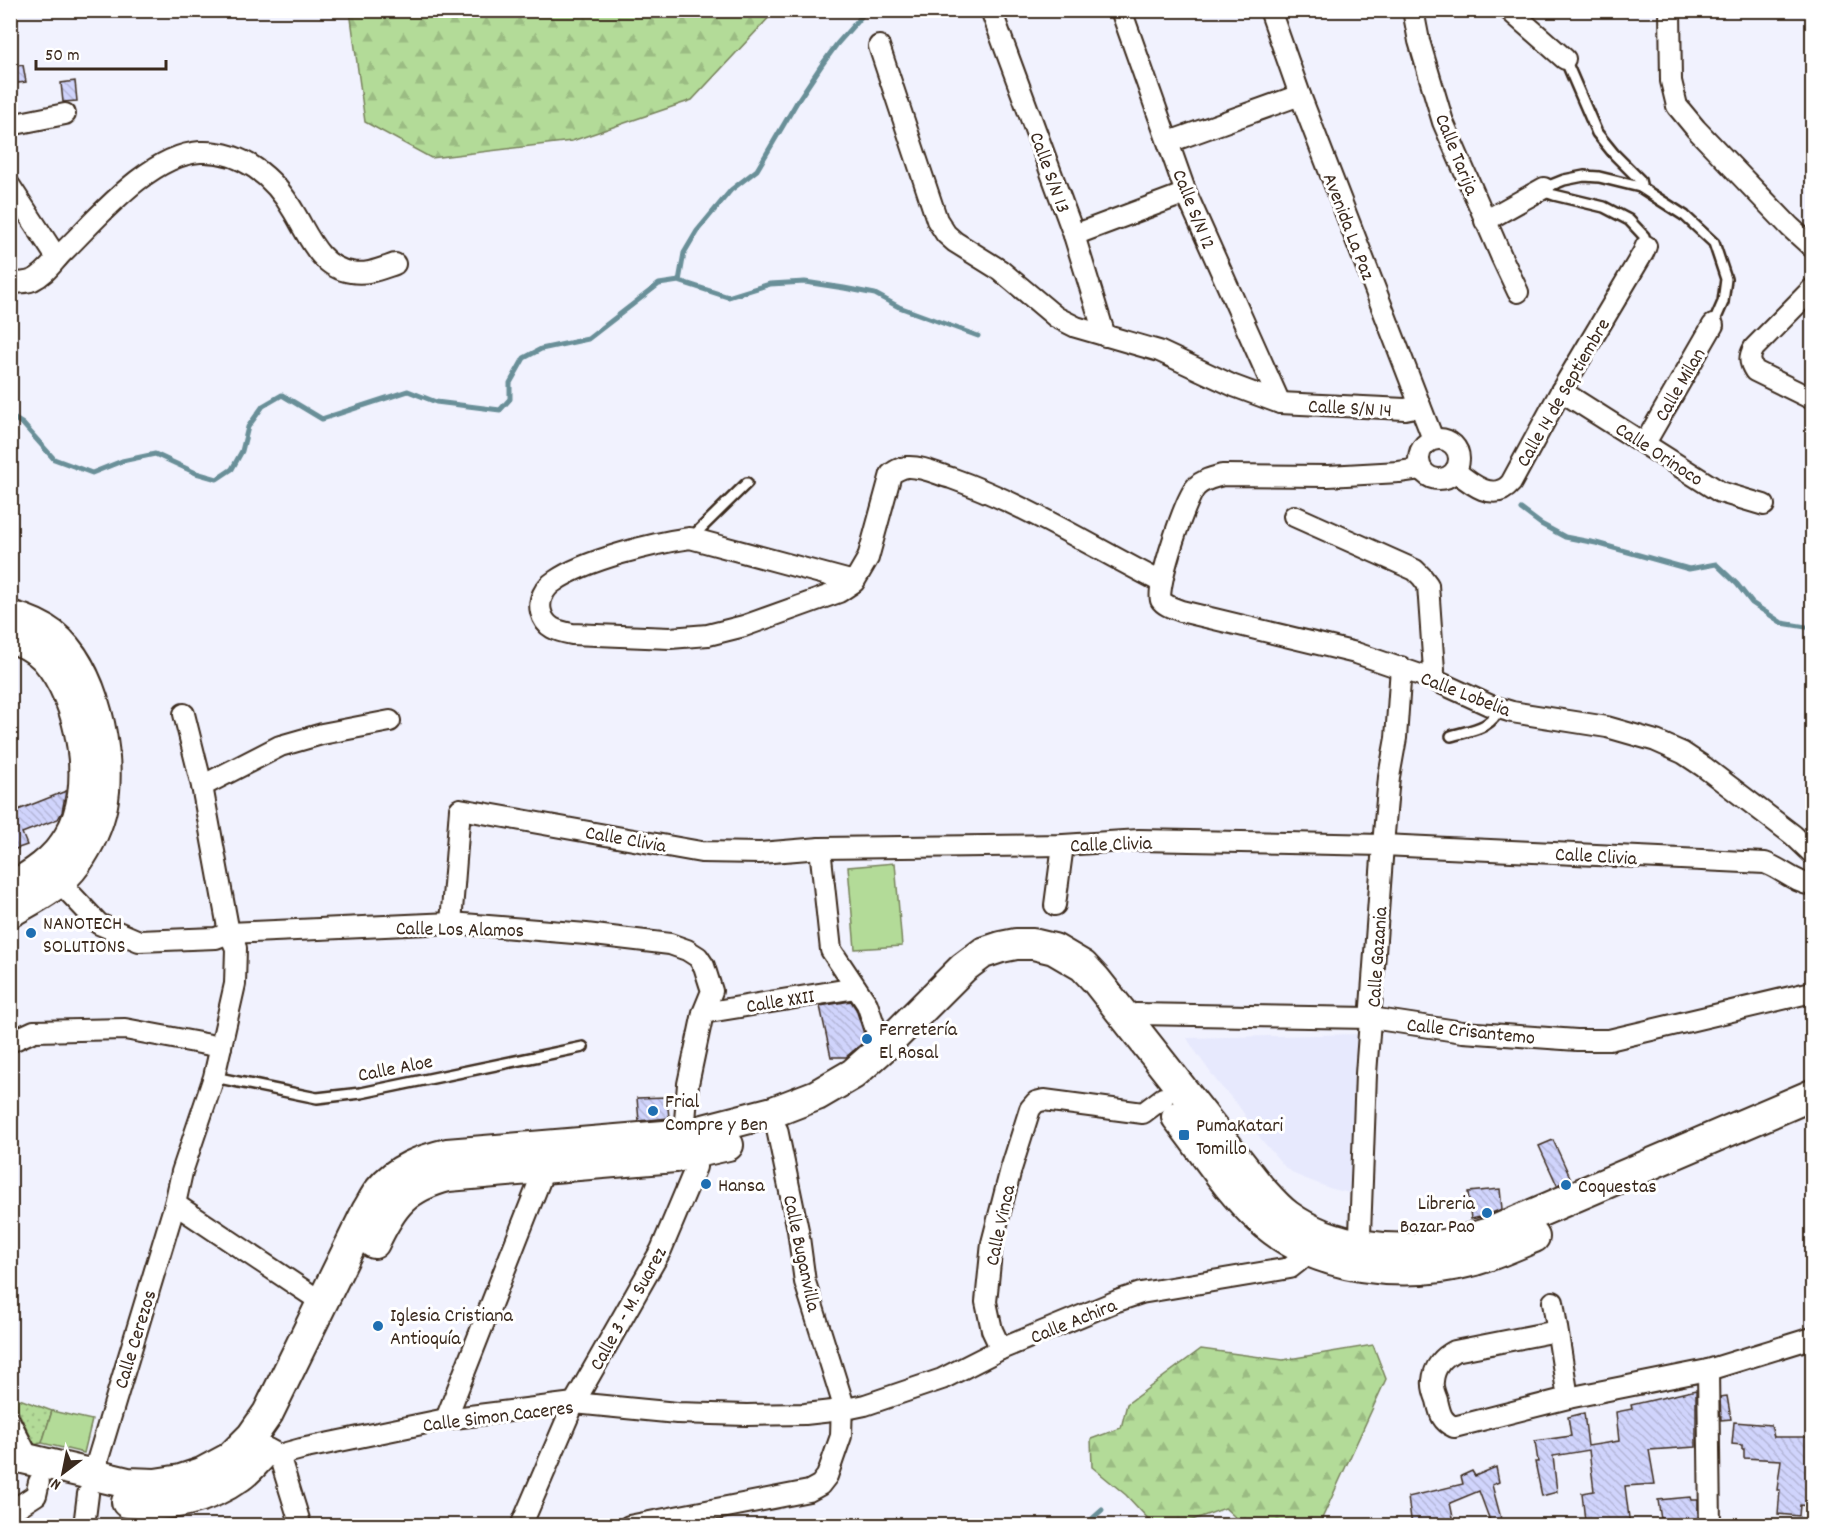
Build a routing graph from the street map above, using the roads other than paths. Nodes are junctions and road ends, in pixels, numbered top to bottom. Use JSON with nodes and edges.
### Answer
{"nodes":[{"id":1,"x":991,"y":10,"type":"edge"},
{"id":2,"x":1121,"y":10,"type":"edge"},
{"id":3,"x":1270,"y":10,"type":"edge"},
{"id":4,"x":1413,"y":10,"type":"edge"},
{"id":5,"x":1509,"y":10,"type":"edge"},
{"id":6,"x":1670,"y":10,"type":"edge"},
{"id":7,"x":879,"y":46,"type":"dead end"},
{"id":8,"x":1565,"y":59,"type":"joint"},
{"id":9,"x":1300,"y":95,"type":"junction"},
{"id":10,"x":65,"y":114,"type":"dead end"},
{"id":11,"x":10,"y":125,"type":"edge"},
{"id":12,"x":1169,"y":142,"type":"junction"},
{"id":13,"x":10,"y":186,"type":"edge"},
{"id":14,"x":1640,"y":187,"type":"junction"},
{"id":15,"x":1544,"y":188,"type":"junction"},
{"id":16,"x":1186,"y":193,"type":"junction"},
{"id":17,"x":1485,"y":221,"type":"junction"},
{"id":18,"x":1074,"y":235,"type":"junction"},
{"id":19,"x":1646,"y":246,"type":"joint"},
{"id":20,"x":1812,"y":247,"type":"edge"},
{"id":21,"x":57,"y":258,"type":"junction"},
{"id":22,"x":395,"y":264,"type":"dead end"},
{"id":23,"x":10,"y":283,"type":"edge"},
{"id":24,"x":1812,"y":289,"type":"edge"},
{"id":25,"x":1518,"y":292,"type":"dead end"},
{"id":26,"x":1713,"y":325,"type":"joint"},
{"id":27,"x":1106,"y":336,"type":"junction"},
{"id":28,"x":1561,"y":391,"type":"junction"},
{"id":29,"x":1812,"y":399,"type":"edge"},
{"id":30,"x":1280,"y":403,"type":"junction"},
{"id":31,"x":1420,"y":406,"type":"junction"},
{"id":32,"x":1433,"y":440,"type":"junction"},
{"id":33,"x":1645,"y":443,"type":"junction"},
{"id":34,"x":1420,"y":469,"type":"junction"},
{"id":35,"x":1455,"y":471,"type":"junction"},
{"id":36,"x":747,"y":483,"type":"dead end"},
{"id":37,"x":1764,"y":505,"type":"dead end"},
{"id":38,"x":1294,"y":516,"type":"dead end"},
{"id":39,"x":690,"y":538,"type":"junction"},
{"id":40,"x":854,"y":582,"type":"junction"},
{"id":41,"x":1161,"y":582,"type":"junction"},
{"id":42,"x":10,"y":616,"type":"edge"},
{"id":43,"x":10,"y":637,"type":"edge"},
{"id":44,"x":1401,"y":667,"type":"junction"},
{"id":45,"x":1432,"y":679,"type":"junction"},
{"id":46,"x":1499,"y":708,"type":"junction"},
{"id":47,"x":184,"y":714,"type":"dead end"},
{"id":48,"x":390,"y":721,"type":"dead end"},
{"id":49,"x":1451,"y":736,"type":"dead end"},
{"id":50,"x":202,"y":786,"type":"junction"},
{"id":51,"x":1063,"y":845,"type":"junction"},
{"id":52,"x":1383,"y":845,"type":"junction"},
{"id":53,"x":820,"y":848,"type":"junction"},
{"id":54,"x":1812,"y":853,"type":"edge"},
{"id":55,"x":54,"y":871,"type":"junction"},
{"id":56,"x":1812,"y":885,"type":"edge"},
{"id":57,"x":10,"y":888,"type":"edge"},
{"id":58,"x":1055,"y":905,"type":"dead end"},
{"id":59,"x":10,"y":912,"type":"edge"},
{"id":60,"x":451,"y":923,"type":"junction"},
{"id":61,"x":229,"y":933,"type":"junction"},
{"id":62,"x":856,"y":988,"type":"junction"},
{"id":63,"x":1812,"y":992,"type":"edge"},
{"id":64,"x":703,"y":1013,"type":"junction"},
{"id":65,"x":1371,"y":1017,"type":"junction"},
{"id":66,"x":1116,"y":1022,"type":"junction"},
{"id":67,"x":10,"y":1042,"type":"edge"},
{"id":68,"x":887,"y":1044,"type":"junction"},
{"id":69,"x":221,"y":1047,"type":"junction"},
{"id":70,"x":583,"y":1047,"type":"dead end"},
{"id":71,"x":213,"y":1077,"type":"junction"},
{"id":72,"x":1812,"y":1095,"type":"edge"},
{"id":73,"x":1163,"y":1098,"type":"junction"},
{"id":74,"x":1812,"y":1118,"type":"edge"},
{"id":75,"x":775,"y":1120,"type":"junction"},
{"id":76,"x":690,"y":1144,"type":"junction"},
{"id":77,"x":541,"y":1157,"type":"junction"},
{"id":78,"x":175,"y":1204,"type":"junction"},
{"id":79,"x":1305,"y":1250,"type":"junction"},
{"id":80,"x":1348,"y":1252,"type":"junction"},
{"id":81,"x":1553,"y":1302,"type":"dead end"},
{"id":82,"x":332,"y":1307,"type":"junction"},
{"id":83,"x":1557,"y":1331,"type":"junction"},
{"id":84,"x":1812,"y":1338,"type":"edge"},
{"id":85,"x":1001,"y":1349,"type":"junction"},
{"id":86,"x":1708,"y":1370,"type":"junction"},
{"id":87,"x":1568,"y":1398,"type":"junction"},
{"id":88,"x":574,"y":1403,"type":"junction"},
{"id":89,"x":841,"y":1410,"type":"junction"},
{"id":90,"x":446,"y":1419,"type":"junction"},
{"id":91,"x":10,"y":1422,"type":"edge"},
{"id":92,"x":266,"y":1447,"type":"junction"},
{"id":93,"x":14,"y":1463,"type":"edge"},
{"id":94,"x":39,"y":1482,"type":"junction"},
{"id":95,"x":90,"y":1484,"type":"junction"},
{"id":96,"x":10,"y":1510,"type":"edge"},
{"id":97,"x":84,"y":1526,"type":"edge"},
{"id":98,"x":302,"y":1526,"type":"edge"},
{"id":99,"x":521,"y":1526,"type":"edge"},
{"id":100,"x":629,"y":1526,"type":"edge"},
{"id":101,"x":1710,"y":1526,"type":"edge"}],
"edges":[{"from":1,"to":18,"type":"street","name":"Calle S/N 13"},
{"from":2,"to":12,"type":"street","name":"Calle S/N 12"},
{"from":3,"to":9,"type":"street","name":"Avenida La Paz"},
{"from":4,"to":17,"type":"street","name":"Calle Tarija"},
{"from":5,"to":8,"type":"street"},
{"from":6,"to":20,"type":"street"},
{"from":7,"to":27,"type":"street","name":"Calle S/N 14"},
{"from":8,"to":14,"type":"lane"},
{"from":9,"to":12,"type":"street"},
{"from":9,"to":31,"type":"street","name":"Avenida La Paz"},
{"from":10,"to":11,"type":"street"},
{"from":12,"to":16,"type":"street","name":"Calle S/N 12"},
{"from":13,"to":21,"type":"street"},
{"from":14,"to":15,"type":"lane"},
{"from":14,"to":26,"type":"lane"},
{"from":15,"to":17,"type":"street"},
{"from":15,"to":19,"type":"lane"},
{"from":16,"to":18,"type":"street"},
{"from":16,"to":30,"type":"street","name":"Calle S/N 12"},
{"from":17,"to":25,"type":"street","name":"Calle Tarija"},
{"from":18,"to":27,"type":"street","name":"Calle S/N 13"},
{"from":19,"to":28,"type":"street","name":"Calle 14 de Septiembre"},
{"from":21,"to":22,"type":"street"},
{"from":21,"to":23,"type":"street"},
{"from":24,"to":29,"type":"street"},
{"from":26,"to":33,"type":"street","name":"Calle Milan"},
{"from":27,"to":30,"type":"street","name":"Calle S/N 14"},
{"from":28,"to":33,"type":"street","name":"Calle Orinoco"},
{"from":28,"to":35,"type":"street","name":"Calle 14 de Septiembre"},
{"from":30,"to":31,"type":"street","name":"Calle S/N 14"},
{"from":31,"to":32,"type":"street","name":"Avenida La Paz"},
{"from":32,"to":34,"type":"street"},
{"from":32,"to":35,"type":"street"},
{"from":33,"to":37,"type":"street","name":"Calle Orinoco"},
{"from":34,"to":35,"type":"street"},
{"from":34,"to":41,"type":"street"},
{"from":36,"to":39,"type":"lane"},
{"from":38,"to":45,"type":"street"},
{"from":39,"to":40,"type":"street"},
{"from":39,"to":40,"type":"street"},
{"from":40,"to":41,"type":"street"},
{"from":41,"to":44,"type":"street","name":"Calle Lobelia"},
{"from":42,"to":55,"type":"main road"},
{"from":43,"to":55,"type":"main road"},
{"from":44,"to":45,"type":"street","name":"Calle Lobelia"},
{"from":44,"to":52,"type":"street","name":"Calle Gazania"},
{"from":45,"to":46,"type":"street","name":"Calle Lobelia"},
{"from":46,"to":49,"type":"lane"},
{"from":46,"to":54,"type":"street","name":"Calle Lobelia"},
{"from":47,"to":50,"type":"street","name":"Calle Cerezos"},
{"from":48,"to":50,"type":"street"},
{"from":50,"to":61,"type":"street","name":"Calle Cerezos"},
{"from":51,"to":52,"type":"street","name":"Calle Clivia"},
{"from":51,"to":53,"type":"street","name":"Calle Clivia"},
{"from":51,"to":58,"type":"street"},
{"from":52,"to":56,"type":"street","name":"Calle Clivia"},
{"from":52,"to":65,"type":"street","name":"Calle Gazania"},
{"from":53,"to":60,"type":"street","name":"Calle Clivia"},
{"from":53,"to":62,"type":"street"},
{"from":55,"to":57,"type":"main road"},
{"from":55,"to":59,"type":"main road"},
{"from":55,"to":61,"type":"street","name":"Calle Los Alamos"},
{"from":60,"to":61,"type":"street","name":"Calle Los Alamos"},
{"from":60,"to":64,"type":"street","name":"Calle Los Alamos"},
{"from":61,"to":69,"type":"street","name":"Calle Cerezos"},
{"from":62,"to":64,"type":"street","name":"Calle XXII"},
{"from":62,"to":68,"type":"street"},
{"from":63,"to":65,"type":"street","name":"Calle Crisantemo"},
{"from":64,"to":76,"type":"street","name":"Calle Los Alamos"},
{"from":65,"to":66,"type":"street","name":"Calle Crisantemo"},
{"from":65,"to":80,"type":"street","name":"Calle Gazania"},
{"from":66,"to":68,"type":"main road"},
{"from":66,"to":73,"type":"main road"},
{"from":66,"to":75,"type":"main road"},
{"from":66,"to":80,"type":"main road"},
{"from":67,"to":69,"type":"street"},
{"from":68,"to":75,"type":"main road"},
{"from":69,"to":71,"type":"street","name":"Calle Cerezos"},
{"from":70,"to":71,"type":"lane","name":"Calle Aloe"},
{"from":71,"to":78,"type":"street","name":"Calle Cerezos"},
{"from":72,"to":80,"type":"main road"},
{"from":73,"to":79,"type":"main road"},
{"from":73,"to":85,"type":"street","name":"Calle Vinca"},
{"from":74,"to":80,"type":"main road"},
{"from":75,"to":76,"type":"main road"},
{"from":75,"to":89,"type":"street","name":"Calle Buganvilla"},
{"from":76,"to":77,"type":"main road"},
{"from":76,"to":88,"type":"street","name":"Calle 3 - M. Suarez"},
{"from":77,"to":82,"type":"main road"},
{"from":77,"to":90,"type":"street"},
{"from":78,"to":82,"type":"street"},
{"from":78,"to":95,"type":"street","name":"Calle Cerezos"},
{"from":79,"to":80,"type":"main road"},
{"from":79,"to":85,"type":"street","name":"Calle Achira"},
{"from":81,"to":83,"type":"street"},
{"from":82,"to":92,"type":"main road"},
{"from":83,"to":87,"type":"street"},
{"from":83,"to":87,"type":"street"},
{"from":84,"to":86,"type":"street"},
{"from":85,"to":89,"type":"street","name":"Calle Achira"},
{"from":86,"to":87,"type":"street"},
{"from":86,"to":101,"type":"street"},
{"from":88,"to":89,"type":"street","name":"Calle Simon Caceres"},
{"from":88,"to":90,"type":"street","name":"Calle Simon Caceres"},
{"from":88,"to":99,"type":"street","name":"Calle 3 - M. Suarez"},
{"from":89,"to":100,"type":"street","name":"Calle Buganvilla"},
{"from":90,"to":92,"type":"street","name":"Calle Simon Caceres"},
{"from":91,"to":93,"type":"street"},
{"from":92,"to":95,"type":"main road"},
{"from":92,"to":98,"type":"street"},
{"from":93,"to":94,"type":"main road"},
{"from":93,"to":95,"type":"main road"},
{"from":94,"to":95,"type":"main road"},
{"from":94,"to":96,"type":"street"},
{"from":95,"to":97,"type":"street","name":"Calle Cerezos"}]}
